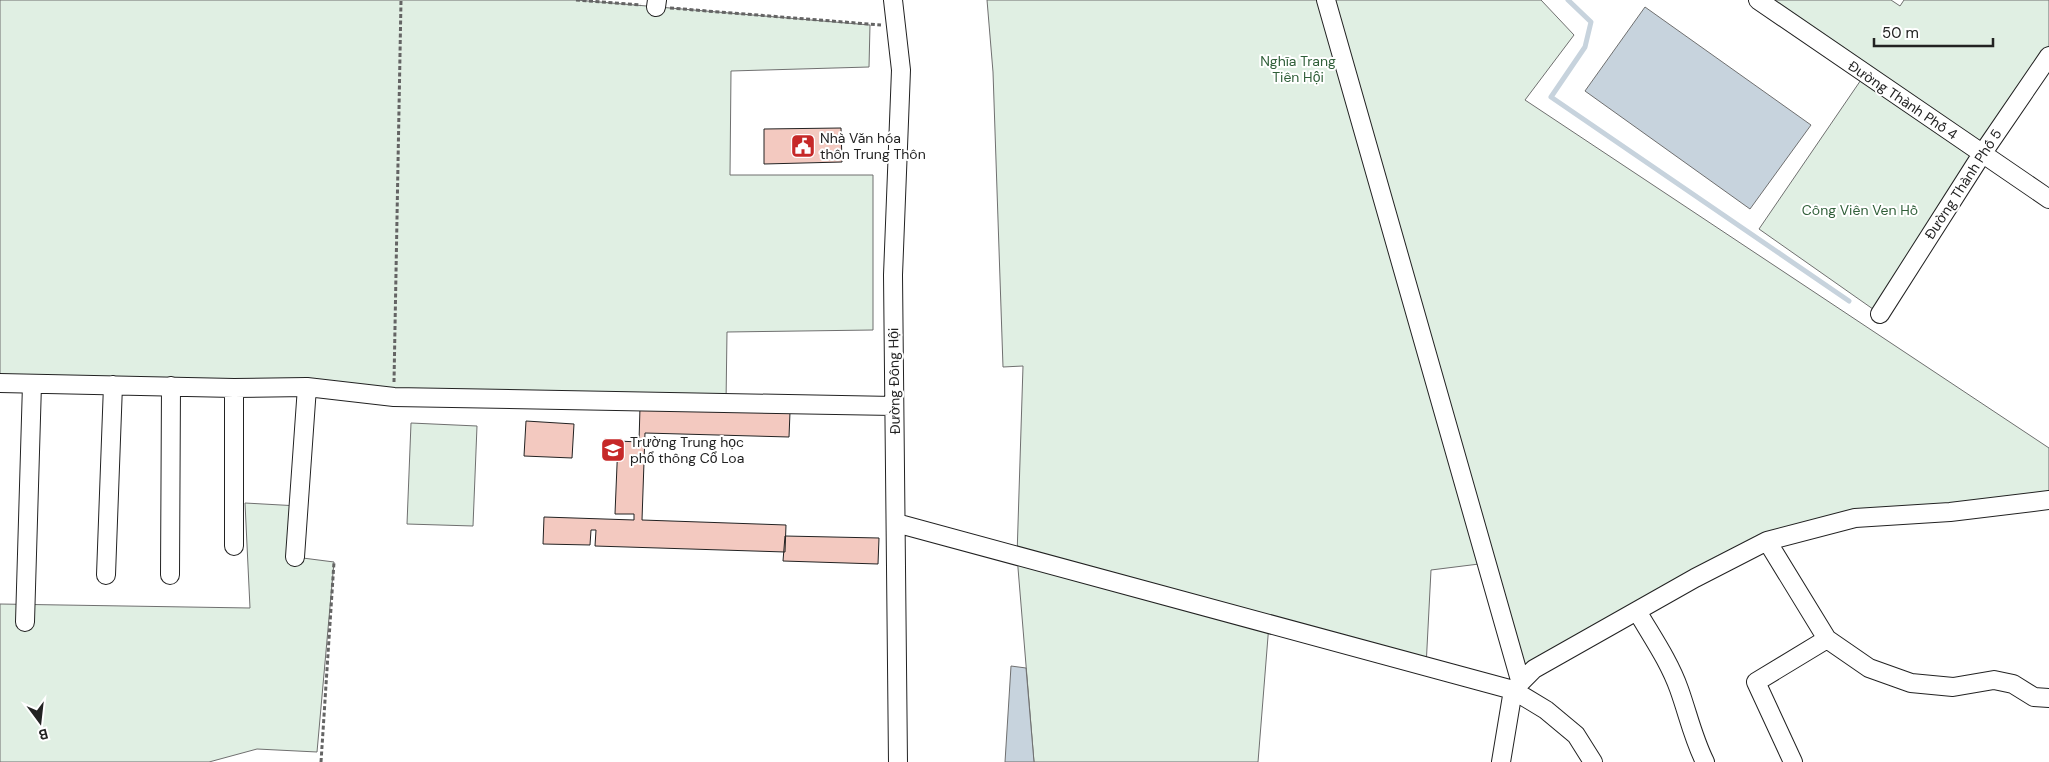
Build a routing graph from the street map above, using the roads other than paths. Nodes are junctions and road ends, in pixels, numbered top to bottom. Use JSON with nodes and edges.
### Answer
{"nodes":[{"id":1,"x":893,"y":0,"type":"edge"},
{"id":2,"x":1326,"y":0,"type":"edge"},
{"id":3,"x":1758,"y":0,"type":"edge"},
{"id":4,"x":2049,"y":56,"type":"edge"},
{"id":5,"x":1982,"y":154,"type":"junction"},
{"id":6,"x":2049,"y":199,"type":"edge"},
{"id":7,"x":1880,"y":314,"type":"dead end"},
{"id":8,"x":0,"y":383,"type":"edge"},
{"id":9,"x":32,"y":384,"type":"junction"},
{"id":10,"x":113,"y":385,"type":"junction"},
{"id":11,"x":171,"y":386,"type":"junction"},
{"id":12,"x":307,"y":387,"type":"junction"},
{"id":13,"x":234,"y":388,"type":"junction"},
{"id":14,"x":894,"y":406,"type":"junction"},
{"id":15,"x":2049,"y":500,"type":"edge"},
{"id":16,"x":896,"y":523,"type":"junction"},
{"id":17,"x":1767,"y":541,"type":"junction"},
{"id":18,"x":234,"y":546,"type":"dead end"},
{"id":19,"x":295,"y":558,"type":"dead end"},
{"id":20,"x":106,"y":575,"type":"dead end"},
{"id":21,"x":170,"y":575,"type":"dead end"},
{"id":22,"x":1637,"y":611,"type":"junction"},
{"id":23,"x":25,"y":622,"type":"dead end"},
{"id":24,"x":1827,"y":640,"type":"junction"},
{"id":25,"x":1517,"y":685,"type":"junction"},
{"id":26,"x":2049,"y":698,"type":"edge"},
{"id":27,"x":898,"y":762,"type":"edge"},
{"id":28,"x":1502,"y":762,"type":"edge"},
{"id":29,"x":1593,"y":762,"type":"edge"},
{"id":30,"x":1705,"y":762,"type":"edge"},
{"id":31,"x":1793,"y":762,"type":"edge"}],
"edges":[{"from":1,"to":14,"type":"street","name":"Đường Đông Hội"},
{"from":2,"to":25,"type":"street"},
{"from":3,"to":5,"type":"street","name":"Đường Thành Phố 4"},
{"from":4,"to":5,"type":"street","name":"Đường Thành Phố 5"},
{"from":5,"to":6,"type":"street","name":"Đường Thành Phố 4"},
{"from":5,"to":7,"type":"street","name":"Đường Thành Phố 5"},
{"from":8,"to":9,"type":"street"},
{"from":9,"to":10,"type":"street"},
{"from":9,"to":23,"type":"street"},
{"from":10,"to":11,"type":"street"},
{"from":10,"to":20,"type":"street"},
{"from":11,"to":13,"type":"street"},
{"from":11,"to":21,"type":"street"},
{"from":12,"to":13,"type":"street"},
{"from":12,"to":14,"type":"street"},
{"from":12,"to":19,"type":"street"},
{"from":13,"to":18,"type":"street"},
{"from":14,"to":16,"type":"street","name":"Đường Đông Hội"},
{"from":15,"to":17,"type":"street"},
{"from":16,"to":25,"type":"street"},
{"from":16,"to":27,"type":"street","name":"Đường Đông Hội"},
{"from":17,"to":22,"type":"street"},
{"from":17,"to":24,"type":"street"},
{"from":22,"to":25,"type":"street"},
{"from":22,"to":30,"type":"street"},
{"from":24,"to":26,"type":"street"},
{"from":24,"to":31,"type":"street"},
{"from":25,"to":28,"type":"street"},
{"from":25,"to":29,"type":"street"}]}
